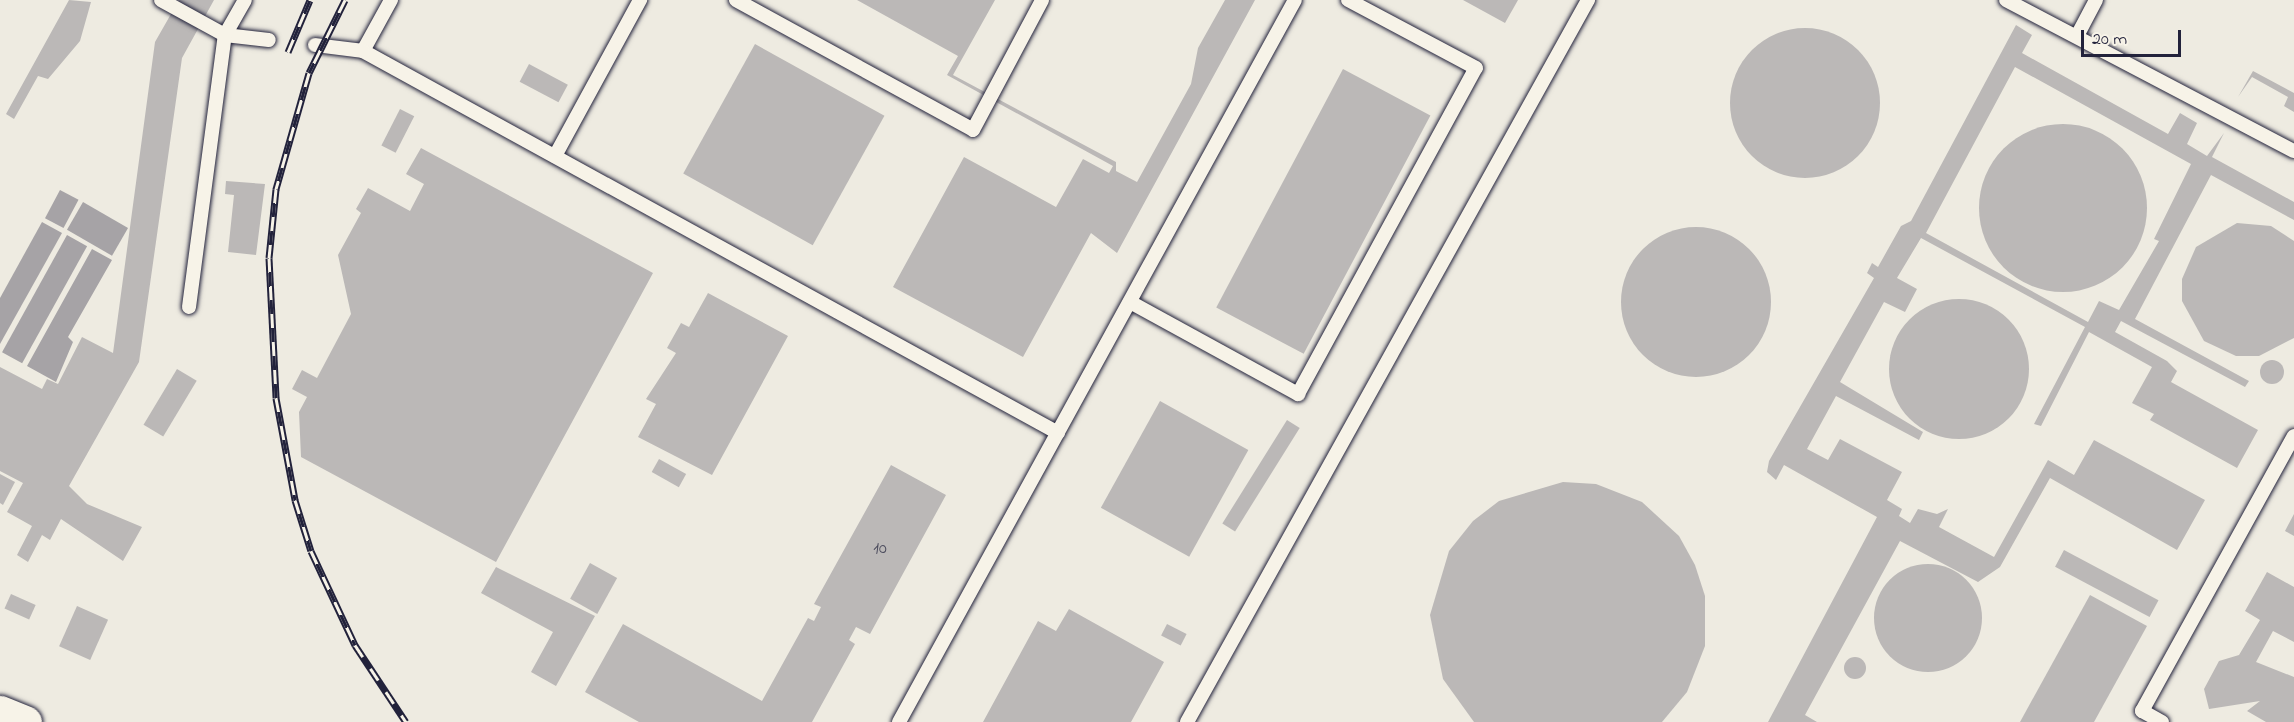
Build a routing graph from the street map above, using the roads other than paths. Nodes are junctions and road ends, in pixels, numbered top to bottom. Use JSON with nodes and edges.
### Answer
{"nodes":[{"id":1,"x":161,"y":0,"type":"edge"},
{"id":2,"x":244,"y":0,"type":"edge"},
{"id":3,"x":391,"y":0,"type":"edge"},
{"id":4,"x":640,"y":0,"type":"edge"},
{"id":5,"x":736,"y":0,"type":"edge"},
{"id":6,"x":1042,"y":0,"type":"edge"},
{"id":7,"x":1295,"y":0,"type":"edge"},
{"id":8,"x":1348,"y":0,"type":"edge"},
{"id":9,"x":1588,"y":0,"type":"edge"},
{"id":10,"x":2006,"y":0,"type":"edge"},
{"id":11,"x":2096,"y":0,"type":"edge"},
{"id":12,"x":225,"y":35,"type":"junction"},
{"id":13,"x":2077,"y":36,"type":"junction"},
{"id":14,"x":269,"y":40,"type":"dead end"},
{"id":15,"x":315,"y":45,"type":"dead end"},
{"id":16,"x":363,"y":51,"type":"junction"},
{"id":17,"x":2294,"y":151,"type":"edge"},
{"id":18,"x":555,"y":156,"type":"junction"},
{"id":19,"x":1130,"y":302,"type":"junction"},
{"id":20,"x":189,"y":307,"type":"dead end"},
{"id":21,"x":1058,"y":433,"type":"junction"},
{"id":22,"x":2294,"y":436,"type":"edge"},
{"id":23,"x":0,"y":712,"type":"edge"},
{"id":24,"x":25,"y":722,"type":"edge"},
{"id":25,"x":899,"y":722,"type":"edge"},
{"id":26,"x":1187,"y":722,"type":"edge"},
{"id":27,"x":2162,"y":722,"type":"edge"}],
"edges":[{"from":1,"to":12,"type":"lane"},
{"from":2,"to":12,"type":"lane"},
{"from":3,"to":16,"type":"lane"},
{"from":4,"to":18,"type":"lane"},
{"from":5,"to":6,"type":"lane"},
{"from":7,"to":19,"type":"lane"},
{"from":8,"to":19,"type":"lane"},
{"from":9,"to":26,"type":"lane"},
{"from":10,"to":13,"type":"lane"},
{"from":11,"to":13,"type":"lane"},
{"from":12,"to":14,"type":"lane"},
{"from":12,"to":20,"type":"lane"},
{"from":13,"to":17,"type":"lane"},
{"from":15,"to":16,"type":"lane"},
{"from":16,"to":18,"type":"lane"},
{"from":18,"to":21,"type":"lane"},
{"from":19,"to":21,"type":"lane"},
{"from":21,"to":25,"type":"lane"},
{"from":22,"to":27,"type":"lane"},
{"from":23,"to":24,"type":"main road"}]}
